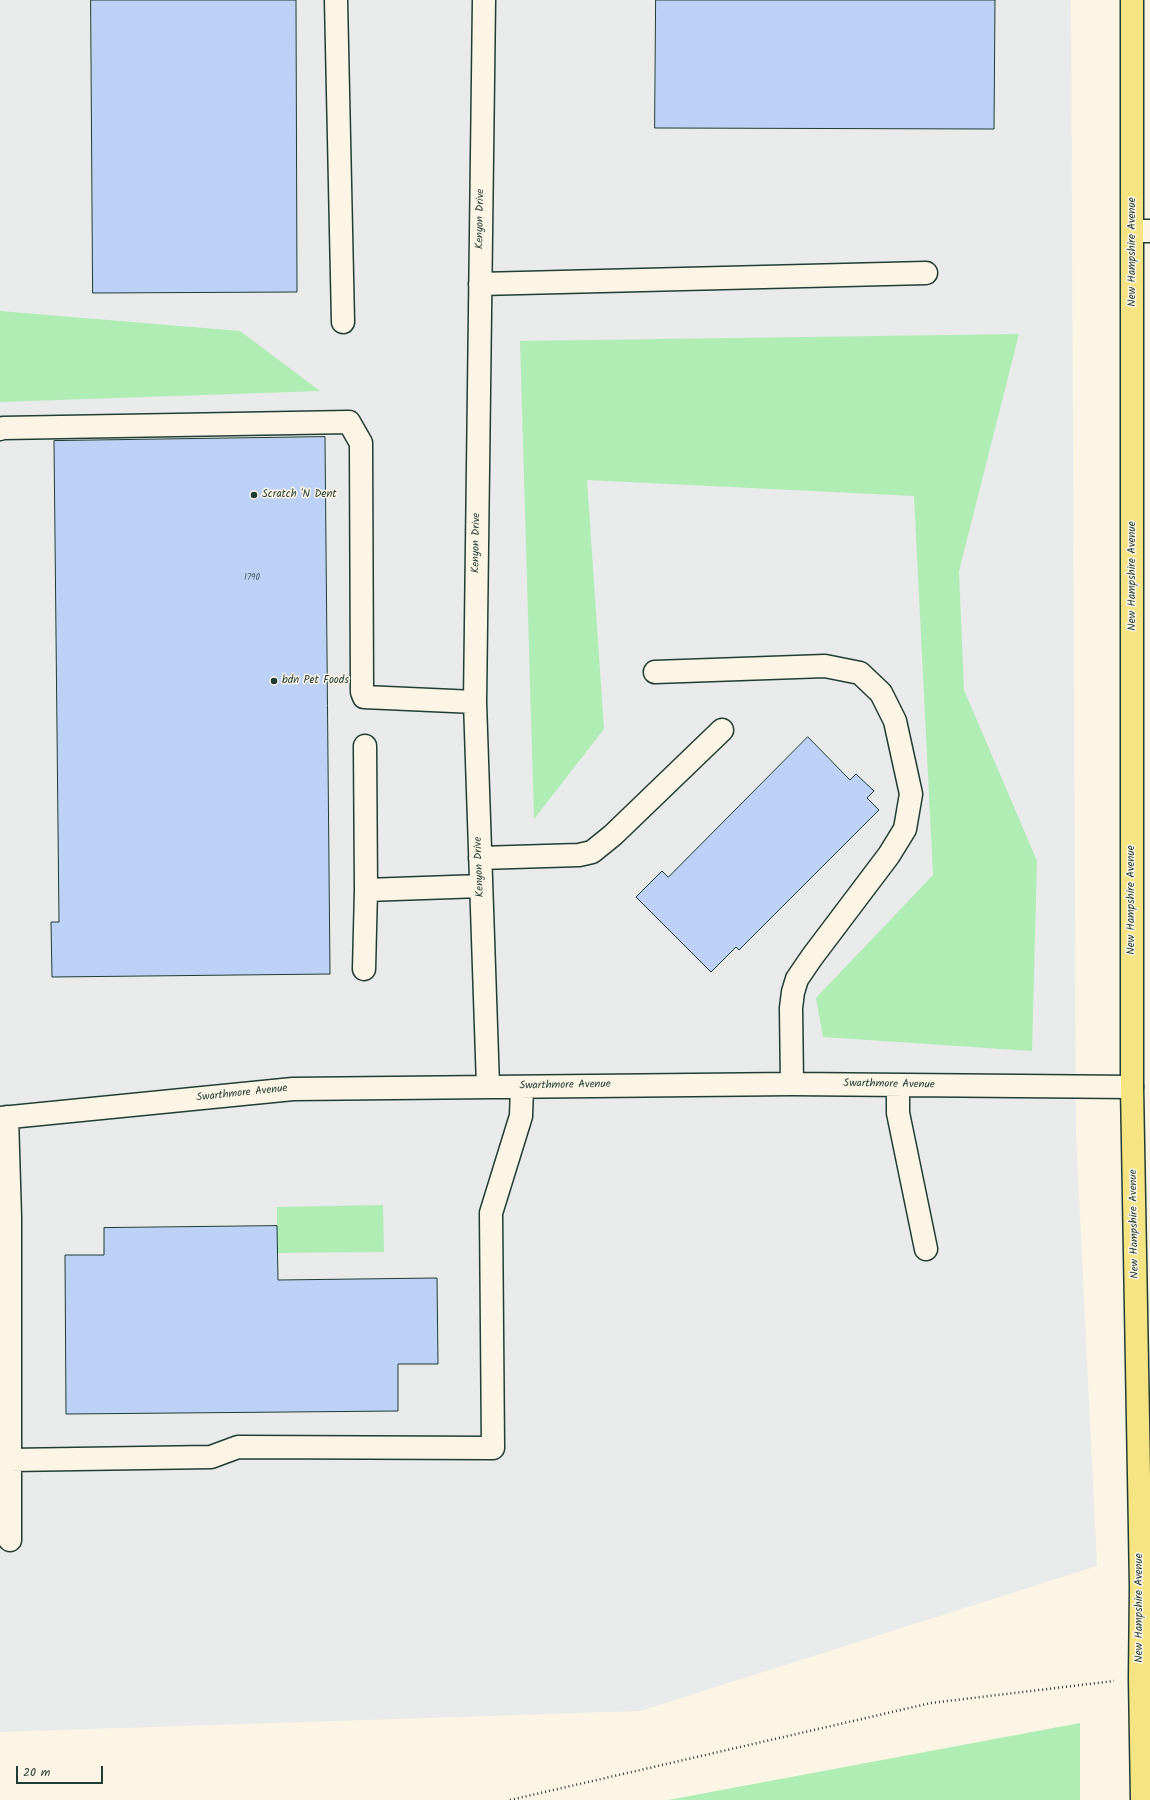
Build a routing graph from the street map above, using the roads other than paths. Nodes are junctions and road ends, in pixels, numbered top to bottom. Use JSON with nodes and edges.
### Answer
{"nodes":[{"id":1,"x":336,"y":0,"type":"edge"},
{"id":2,"x":484,"y":0,"type":"edge"},
{"id":3,"x":1132,"y":0,"type":"edge"},
{"id":4,"x":1142,"y":231,"type":"edge"},
{"id":5,"x":926,"y":273,"type":"dead end"},
{"id":6,"x":480,"y":284,"type":"junction"},
{"id":7,"x":343,"y":322,"type":"dead end"},
{"id":8,"x":0,"y":430,"type":"edge"},
{"id":9,"x":655,"y":672,"type":"dead end"},
{"id":10,"x":475,"y":702,"type":"junction"},
{"id":11,"x":722,"y":730,"type":"dead end"},
{"id":12,"x":365,"y":746,"type":"dead end"},
{"id":13,"x":480,"y":858,"type":"junction"},
{"id":14,"x":481,"y":886,"type":"junction"},
{"id":15,"x":366,"y":890,"type":"junction"},
{"id":16,"x":364,"y":969,"type":"dead end"},
{"id":17,"x":792,"y":1084,"type":"junction"},
{"id":18,"x":488,"y":1086,"type":"junction"},
{"id":19,"x":898,"y":1086,"type":"junction"},
{"id":20,"x":522,"y":1087,"type":"junction"},
{"id":21,"x":1132,"y":1087,"type":"junction"},
{"id":22,"x":4,"y":1117,"type":"edge"},
{"id":23,"x":926,"y":1249,"type":"dead end"},
{"id":24,"x":1144,"y":1455,"type":"edge"},
{"id":25,"x":10,"y":1460,"type":"junction"},
{"id":26,"x":7,"y":1532,"type":"edge"},
{"id":27,"x":1145,"y":1587,"type":"edge"},
{"id":28,"x":1142,"y":1800,"type":"edge"}],
"edges":[{"from":1,"to":7,"type":"street"},
{"from":2,"to":6,"type":"street","name":"Kenyon Drive"},
{"from":3,"to":4,"type":"main road","name":"New Hampshire Avenue"},
{"from":4,"to":21,"type":"main road","name":"New Hampshire Avenue"},
{"from":5,"to":6,"type":"street"},
{"from":6,"to":10,"type":"street","name":"Kenyon Drive"},
{"from":8,"to":10,"type":"street"},
{"from":9,"to":17,"type":"street"},
{"from":10,"to":13,"type":"street","name":"Kenyon Drive"},
{"from":11,"to":13,"type":"street"},
{"from":12,"to":15,"type":"street"},
{"from":13,"to":14,"type":"street","name":"Kenyon Drive"},
{"from":14,"to":15,"type":"street"},
{"from":14,"to":18,"type":"street","name":"Kenyon Drive"},
{"from":15,"to":16,"type":"street"},
{"from":17,"to":19,"type":"street","name":"Swarthmore Avenue"},
{"from":17,"to":20,"type":"street","name":"Swarthmore Avenue"},
{"from":18,"to":20,"type":"street","name":"Swarthmore Avenue"},
{"from":18,"to":22,"type":"street","name":"Swarthmore Avenue"},
{"from":19,"to":21,"type":"street","name":"Swarthmore Avenue"},
{"from":19,"to":23,"type":"street"},
{"from":20,"to":25,"type":"street"},
{"from":21,"to":24,"type":"main road","name":"New Hampshire Avenue"},
{"from":22,"to":25,"type":"street"},
{"from":24,"to":27,"type":"main road","name":"New Hampshire Avenue"},
{"from":25,"to":26,"type":"street"},
{"from":27,"to":28,"type":"main road","name":"New Hampshire Avenue"}]}
